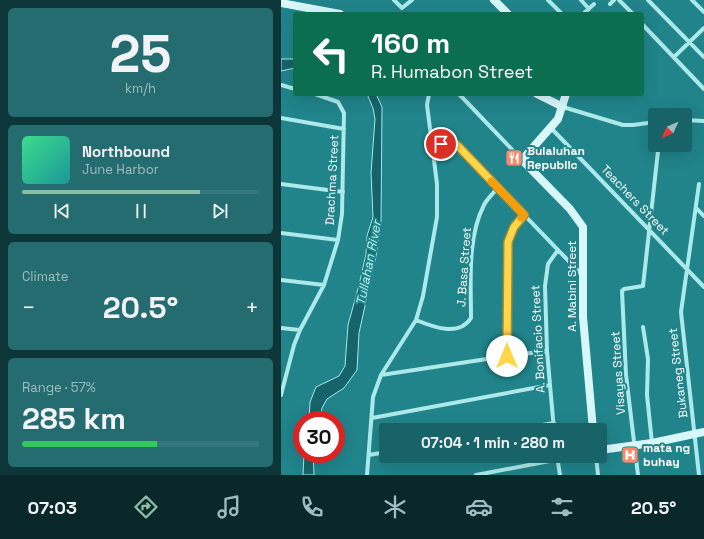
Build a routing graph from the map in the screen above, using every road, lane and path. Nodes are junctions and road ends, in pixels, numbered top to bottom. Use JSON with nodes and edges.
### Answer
{"nodes":[{"id":1,"x":394,"y":0,"type":"edge"},
{"id":2,"x":412,"y":0,"type":"edge"},
{"id":3,"x":494,"y":0,"type":"edge"},
{"id":4,"x":548,"y":0,"type":"edge"},
{"id":5,"x":581,"y":0,"type":"edge"},
{"id":6,"x":614,"y":0,"type":"edge"},
{"id":7,"x":619,"y":0,"type":"edge"},
{"id":8,"x":648,"y":0,"type":"edge"},
{"id":9,"x":692,"y":0,"type":"edge"},
{"id":10,"x":281,"y":3,"type":"edge"},
{"id":11,"x":594,"y":4,"type":"dead end"},
{"id":12,"x":610,"y":4,"type":"dead end"},
{"id":13,"x":589,"y":9,"type":"junction"},
{"id":14,"x":329,"y":12,"type":"edge"},
{"id":15,"x":506,"y":12,"type":"edge"},
{"id":16,"x":560,"y":12,"type":"edge"},
{"id":17,"x":585,"y":12,"type":"edge"},
{"id":18,"x":631,"y":12,"type":"edge"},
{"id":19,"x":704,"y":12,"type":"edge"},
{"id":20,"x":644,"y":26,"type":"edge"},
{"id":21,"x":704,"y":28,"type":"edge"},
{"id":22,"x":689,"y":42,"type":"junction"},
{"id":23,"x":674,"y":57,"type":"junction"},
{"id":24,"x":704,"y":58,"type":"edge"},
{"id":25,"x":281,"y":85,"type":"edge"},
{"id":26,"x":293,"y":88,"type":"edge"},
{"id":27,"x":704,"y":89,"type":"edge"},
{"id":28,"x":320,"y":96,"type":"edge"},
{"id":29,"x":429,"y":96,"type":"edge"},
{"id":30,"x":461,"y":96,"type":"edge"},
{"id":31,"x":541,"y":96,"type":"edge"},
{"id":32,"x":566,"y":96,"type":"edge"},
{"id":33,"x":563,"y":107,"type":"junction"},
{"id":34,"x":281,"y":118,"type":"edge"},
{"id":35,"x":692,"y":120,"type":"edge"},
{"id":36,"x":704,"y":121,"type":"edge"},
{"id":37,"x":648,"y":123,"type":"edge"},
{"id":38,"x":551,"y":128,"type":"junction"},
{"id":39,"x":344,"y":129,"type":"junction"},
{"id":40,"x":432,"y":145,"type":"junction"},
{"id":41,"x":658,"y":152,"type":"edge"},
{"id":42,"x":522,"y":160,"type":"junction"},
{"id":43,"x":281,"y":184,"type":"edge"},
{"id":44,"x":699,"y":184,"type":"dead end"},
{"id":45,"x":498,"y":188,"type":"junction"},
{"id":46,"x":343,"y":192,"type":"junction"},
{"id":47,"x":696,"y":208,"type":"junction"},
{"id":48,"x":524,"y":215,"type":"junction"},
{"id":49,"x":704,"y":216,"type":"edge"},
{"id":50,"x":649,"y":230,"type":"junction"},
{"id":51,"x":281,"y":233,"type":"edge"},
{"id":52,"x":338,"y":240,"type":"junction"},
{"id":53,"x":558,"y":250,"type":"junction"},
{"id":54,"x":688,"y":270,"type":"junction"},
{"id":55,"x":584,"y":278,"type":"junction"},
{"id":56,"x":281,"y":280,"type":"edge"},
{"id":57,"x":324,"y":285,"type":"junction"},
{"id":58,"x":704,"y":287,"type":"edge"},
{"id":59,"x":416,"y":320,"type":"junction"},
{"id":60,"x":643,"y":327,"type":"dead end"},
{"id":61,"x":281,"y":328,"type":"edge"},
{"id":62,"x":300,"y":330,"type":"junction"},
{"id":63,"x":547,"y":351,"type":"junction"},
{"id":64,"x":507,"y":356,"type":"junction"},
{"id":65,"x":381,"y":376,"type":"junction"},
{"id":66,"x":283,"y":377,"type":"edge"},
{"id":67,"x":550,"y":385,"type":"junction"},
{"id":68,"x":281,"y":395,"type":"edge"},
{"id":69,"x":372,"y":418,"type":"junction"},
{"id":70,"x":554,"y":423,"type":"edge"},
{"id":71,"x":592,"y":423,"type":"edge"},
{"id":72,"x":704,"y":432,"type":"edge"},
{"id":73,"x":695,"y":434,"type":"junction"},
{"id":74,"x":652,"y":443,"type":"junction"},
{"id":75,"x":634,"y":445,"type":"junction"},
{"id":76,"x":607,"y":449,"type":"edge"},
{"id":77,"x":379,"y":453,"type":"edge"},
{"id":78,"x":369,"y":455,"type":"junction"},
{"id":79,"x":534,"y":463,"type":"edge"},
{"id":80,"x":559,"y":463,"type":"edge"},
{"id":81,"x":597,"y":463,"type":"edge"},
{"id":82,"x":367,"y":475,"type":"edge"},
{"id":83,"x":476,"y":475,"type":"edge"},
{"id":84,"x":560,"y":475,"type":"edge"},
{"id":85,"x":598,"y":475,"type":"edge"},
{"id":86,"x":637,"y":475,"type":"edge"},
{"id":87,"x":699,"y":475,"type":"edge"}],
"edges":[{"from":1,"to":2,"type":"street"},
{"from":3,"to":15,"type":"street"},
{"from":4,"to":16,"type":"street"},
{"from":5,"to":13,"type":"street"},
{"from":6,"to":12,"type":"street"},
{"from":7,"to":18,"type":"street"},
{"from":8,"to":22,"type":"street"},
{"from":9,"to":19,"type":"street"},
{"from":10,"to":14,"type":"street"},
{"from":11,"to":13,"type":"street"},
{"from":13,"to":17,"type":"street"},
{"from":20,"to":23,"type":"street"},
{"from":21,"to":22,"type":"street"},
{"from":22,"to":23,"type":"street"},
{"from":22,"to":24,"type":"street"},
{"from":23,"to":27,"type":"street"},
{"from":25,"to":26,"type":"street"},
{"from":28,"to":39,"type":"street","name":"Drachma Street"},
{"from":29,"to":40,"type":"street"},
{"from":30,"to":42,"type":"street","name":"A. Mabini Street"},
{"from":31,"to":33,"type":"street"},
{"from":32,"to":33,"type":"street"},
{"from":33,"to":37,"type":"street"},
{"from":33,"to":38,"type":"street"},
{"from":34,"to":39,"type":"street"},
{"from":35,"to":36,"type":"street"},
{"from":38,"to":42,"type":"street"},
{"from":38,"to":50,"type":"street","name":"Teachers Street"},
{"from":39,"to":46,"type":"street","name":"Drachma Street"},
{"from":40,"to":45,"type":"street"},
{"from":40,"to":59,"type":"street"},
{"from":41,"to":50,"type":"street"},
{"from":42,"to":55,"type":"street","name":"A. Mabini Street"},
{"from":43,"to":46,"type":"street"},
{"from":44,"to":47,"type":"street","name":"Bukaneg Street"},
{"from":45,"to":48,"type":"street"},
{"from":45,"to":59,"type":"street","name":"J. Basa Street"},
{"from":46,"to":52,"type":"street","name":"Drachma Street"},
{"from":47,"to":49,"type":"street"},
{"from":47,"to":54,"type":"street","name":"Bukaneg Street"},
{"from":48,"to":53,"type":"street"},
{"from":48,"to":64,"type":"street"},
{"from":50,"to":54,"type":"street","name":"Teachers Street"},
{"from":50,"to":75,"type":"street","name":"Visayas Street"},
{"from":51,"to":52,"type":"street"},
{"from":52,"to":57,"type":"street","name":"Drachma Street"},
{"from":53,"to":55,"type":"street"},
{"from":53,"to":63,"type":"street","name":"A. Bonifacio Street"},
{"from":54,"to":58,"type":"street","name":"Teachers Street"},
{"from":54,"to":73,"type":"street","name":"Bukaneg Street"},
{"from":55,"to":71,"type":"street","name":"A. Mabini Street"},
{"from":56,"to":57,"type":"street"},
{"from":57,"to":62,"type":"street","name":"Drachma Street"},
{"from":59,"to":65,"type":"street"},
{"from":60,"to":74,"type":"street"},
{"from":61,"to":62,"type":"street"},
{"from":62,"to":66,"type":"street","name":"Drachma Street"},
{"from":63,"to":64,"type":"street"},
{"from":63,"to":67,"type":"street","name":"A. Bonifacio Street"},
{"from":64,"to":65,"type":"street"},
{"from":65,"to":69,"type":"street"},
{"from":66,"to":68,"type":"street","name":"Drachma Street"},
{"from":67,"to":69,"type":"street"},
{"from":67,"to":70,"type":"street","name":"A. Bonifacio Street"},
{"from":69,"to":78,"type":"street"},
{"from":72,"to":73,"type":"street"},
{"from":73,"to":74,"type":"street"},
{"from":73,"to":87,"type":"street","name":"Bukaneg Street"},
{"from":74,"to":75,"type":"street"},
{"from":75,"to":76,"type":"street"},
{"from":75,"to":86,"type":"street","name":"Visayas Street"},
{"from":77,"to":78,"type":"street"},
{"from":78,"to":82,"type":"street"},
{"from":79,"to":83,"type":"street"},
{"from":80,"to":84,"type":"street"},
{"from":81,"to":85,"type":"street"}]}
